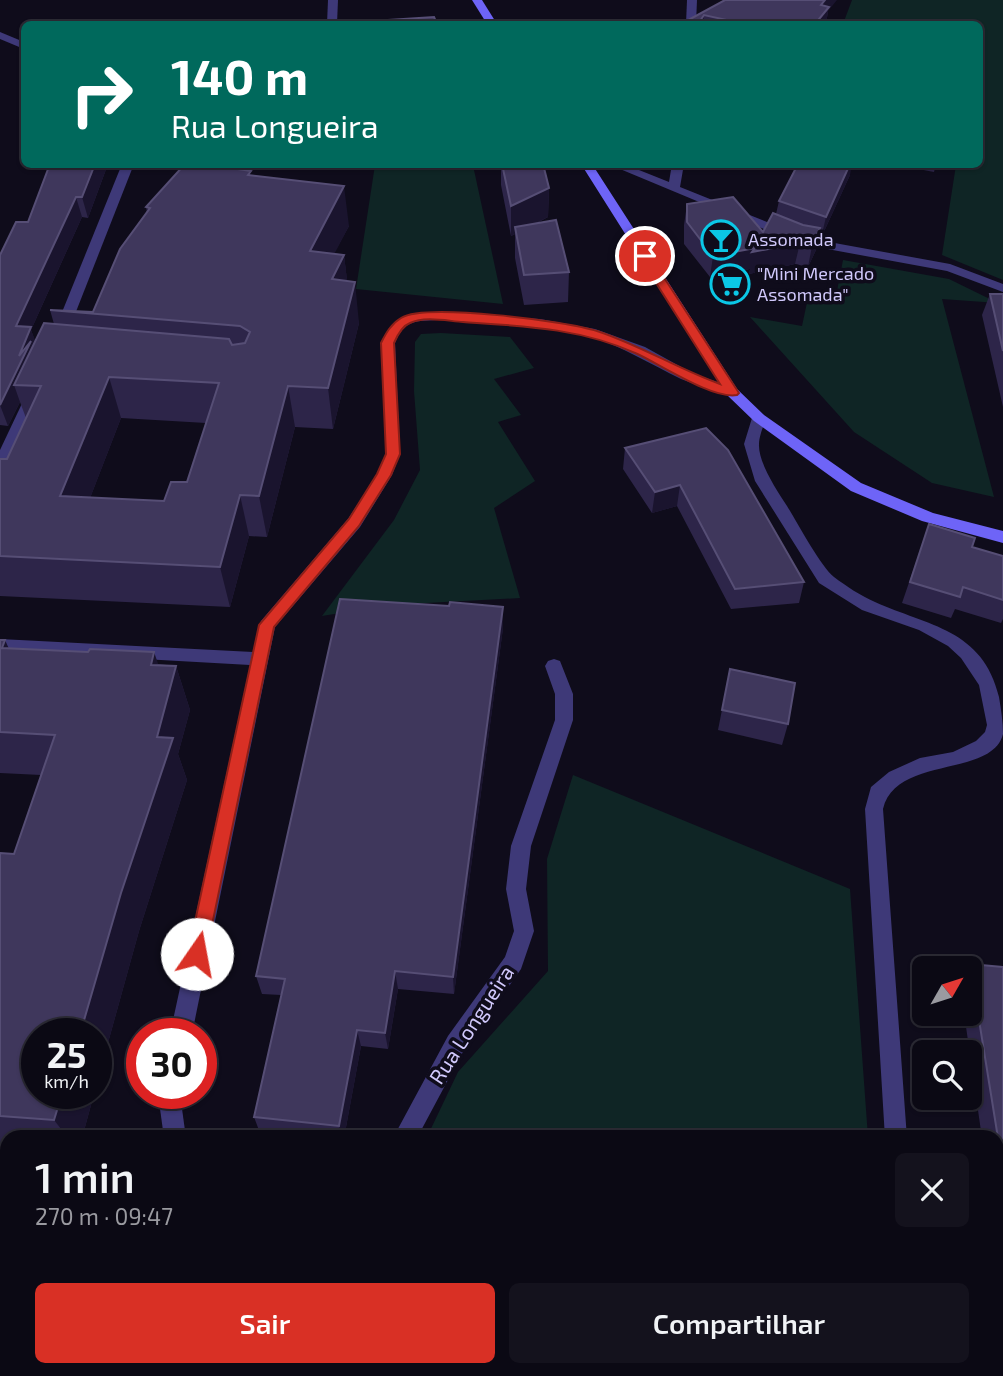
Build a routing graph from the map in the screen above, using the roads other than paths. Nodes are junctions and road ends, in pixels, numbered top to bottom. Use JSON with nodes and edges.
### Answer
{"nodes":[{"id":1,"x":333,"y":0,"type":"edge"},
{"id":2,"x":477,"y":0,"type":"edge"},
{"id":3,"x":692,"y":0,"type":"edge"},
{"id":4,"x":331,"y":21,"type":"edge"},
{"id":5,"x":490,"y":21,"type":"edge"},
{"id":6,"x":691,"y":21,"type":"edge"},
{"id":7,"x":0,"y":35,"type":"edge"},
{"id":8,"x":21,"y":45,"type":"edge"},
{"id":9,"x":126,"y":168,"type":"edge"},
{"id":10,"x":589,"y":168,"type":"edge"},
{"id":11,"x":623,"y":168,"type":"edge"},
{"id":12,"x":677,"y":168,"type":"edge"},
{"id":13,"x":674,"y":188,"type":"junction"},
{"id":14,"x":1003,"y":288,"type":"edge"},
{"id":15,"x":56,"y":343,"type":"edge"},
{"id":16,"x":40,"y":380,"type":"edge"},
{"id":17,"x":733,"y":393,"type":"junction"},
{"id":18,"x":759,"y":418,"type":"junction"},
{"id":19,"x":0,"y":466,"type":"edge"},
{"id":20,"x":1003,"y":537,"type":"edge"},
{"id":21,"x":0,"y":645,"type":"edge"},
{"id":22,"x":260,"y":659,"type":"junction"},
{"id":23,"x":554,"y":666,"type":"dead end"},
{"id":24,"x":184,"y":1018,"type":"edge"},
{"id":25,"x":171,"y":1109,"type":"edge"},
{"id":26,"x":174,"y":1130,"type":"edge"},
{"id":27,"x":408,"y":1130,"type":"edge"},
{"id":28,"x":895,"y":1130,"type":"edge"}],
"edges":[{"from":1,"to":4,"type":"street"},
{"from":2,"to":5,"type":"main road"},
{"from":3,"to":6,"type":"street"},
{"from":7,"to":8,"type":"street"},
{"from":9,"to":15,"type":"street"},
{"from":10,"to":17,"type":"main road"},
{"from":11,"to":13,"type":"street"},
{"from":12,"to":13,"type":"street"},
{"from":13,"to":14,"type":"street"},
{"from":16,"to":19,"type":"street"},
{"from":17,"to":18,"type":"main road"},
{"from":17,"to":22,"type":"street"},
{"from":18,"to":20,"type":"main road"},
{"from":18,"to":28,"type":"street"},
{"from":21,"to":22,"type":"street"},
{"from":22,"to":24,"type":"street"},
{"from":23,"to":27,"type":"street","name":"Rua Longueira"},
{"from":25,"to":26,"type":"street"}]}
